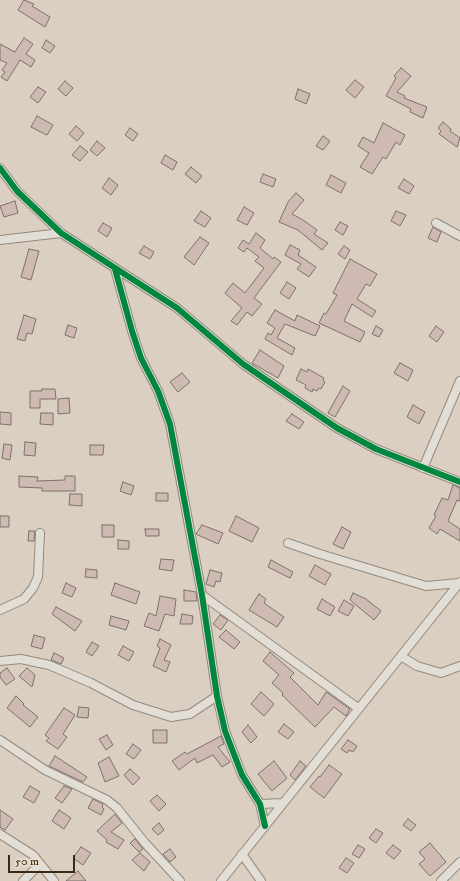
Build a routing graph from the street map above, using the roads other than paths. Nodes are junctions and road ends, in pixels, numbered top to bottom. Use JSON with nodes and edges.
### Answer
{"nodes":[{"id":1,"x":0,"y":168,"type":"edge"},
{"id":2,"x":436,"y":223,"type":"dead end"},
{"id":3,"x":60,"y":233,"type":"junction"},
{"id":4,"x":460,"y":236,"type":"edge"},
{"id":5,"x":0,"y":240,"type":"edge"},
{"id":6,"x":115,"y":269,"type":"junction"},
{"id":7,"x":460,"y":381,"type":"edge"},
{"id":8,"x":423,"y":468,"type":"junction"},
{"id":9,"x":460,"y":482,"type":"edge"},
{"id":10,"x":40,"y":534,"type":"dead end"},
{"id":11,"x":288,"y":543,"type":"dead end"},
{"id":12,"x":459,"y":582,"type":"edge"},
{"id":13,"x":202,"y":595,"type":"junction"},
{"id":14,"x":0,"y":610,"type":"edge"},
{"id":15,"x":401,"y":656,"type":"junction"},
{"id":16,"x":0,"y":661,"type":"edge"},
{"id":17,"x":460,"y":666,"type":"edge"},
{"id":18,"x":217,"y":696,"type":"junction"},
{"id":19,"x":358,"y":708,"type":"junction"},
{"id":20,"x":0,"y":740,"type":"edge"},
{"id":21,"x":283,"y":803,"type":"junction"},
{"id":22,"x":260,"y":804,"type":"junction"},
{"id":23,"x":265,"y":826,"type":"junction"},
{"id":24,"x":0,"y":834,"type":"edge"},
{"id":25,"x":242,"y":854,"type":"junction"},
{"id":26,"x":460,"y":862,"type":"edge"},
{"id":27,"x":40,"y":864,"type":"junction"},
{"id":28,"x":23,"y":881,"type":"edge"},
{"id":29,"x":54,"y":881,"type":"edge"},
{"id":30,"x":180,"y":881,"type":"edge"},
{"id":31,"x":221,"y":881,"type":"edge"},
{"id":32,"x":261,"y":881,"type":"edge"},
{"id":33,"x":441,"y":881,"type":"edge"}],
"edges":[{"from":1,"to":3,"type":"street"},
{"from":2,"to":4,"type":"street"},
{"from":3,"to":5,"type":"street"},
{"from":3,"to":6,"type":"street"},
{"from":6,"to":8,"type":"street"},
{"from":6,"to":13,"type":"street"},
{"from":7,"to":8,"type":"street"},
{"from":8,"to":9,"type":"street"},
{"from":10,"to":14,"type":"street"},
{"from":11,"to":12,"type":"street"},
{"from":12,"to":15,"type":"street"},
{"from":13,"to":18,"type":"street"},
{"from":13,"to":19,"type":"street"},
{"from":15,"to":17,"type":"street"},
{"from":15,"to":19,"type":"street"},
{"from":16,"to":18,"type":"street"},
{"from":18,"to":22,"type":"street"},
{"from":19,"to":21,"type":"street"},
{"from":20,"to":30,"type":"street"},
{"from":21,"to":22,"type":"street"},
{"from":21,"to":23,"type":"street"},
{"from":22,"to":23,"type":"street"},
{"from":23,"to":25,"type":"street"},
{"from":24,"to":27,"type":"street"},
{"from":25,"to":31,"type":"street"},
{"from":25,"to":32,"type":"street"},
{"from":26,"to":33,"type":"street"},
{"from":27,"to":28,"type":"street"},
{"from":27,"to":29,"type":"street"}]}
